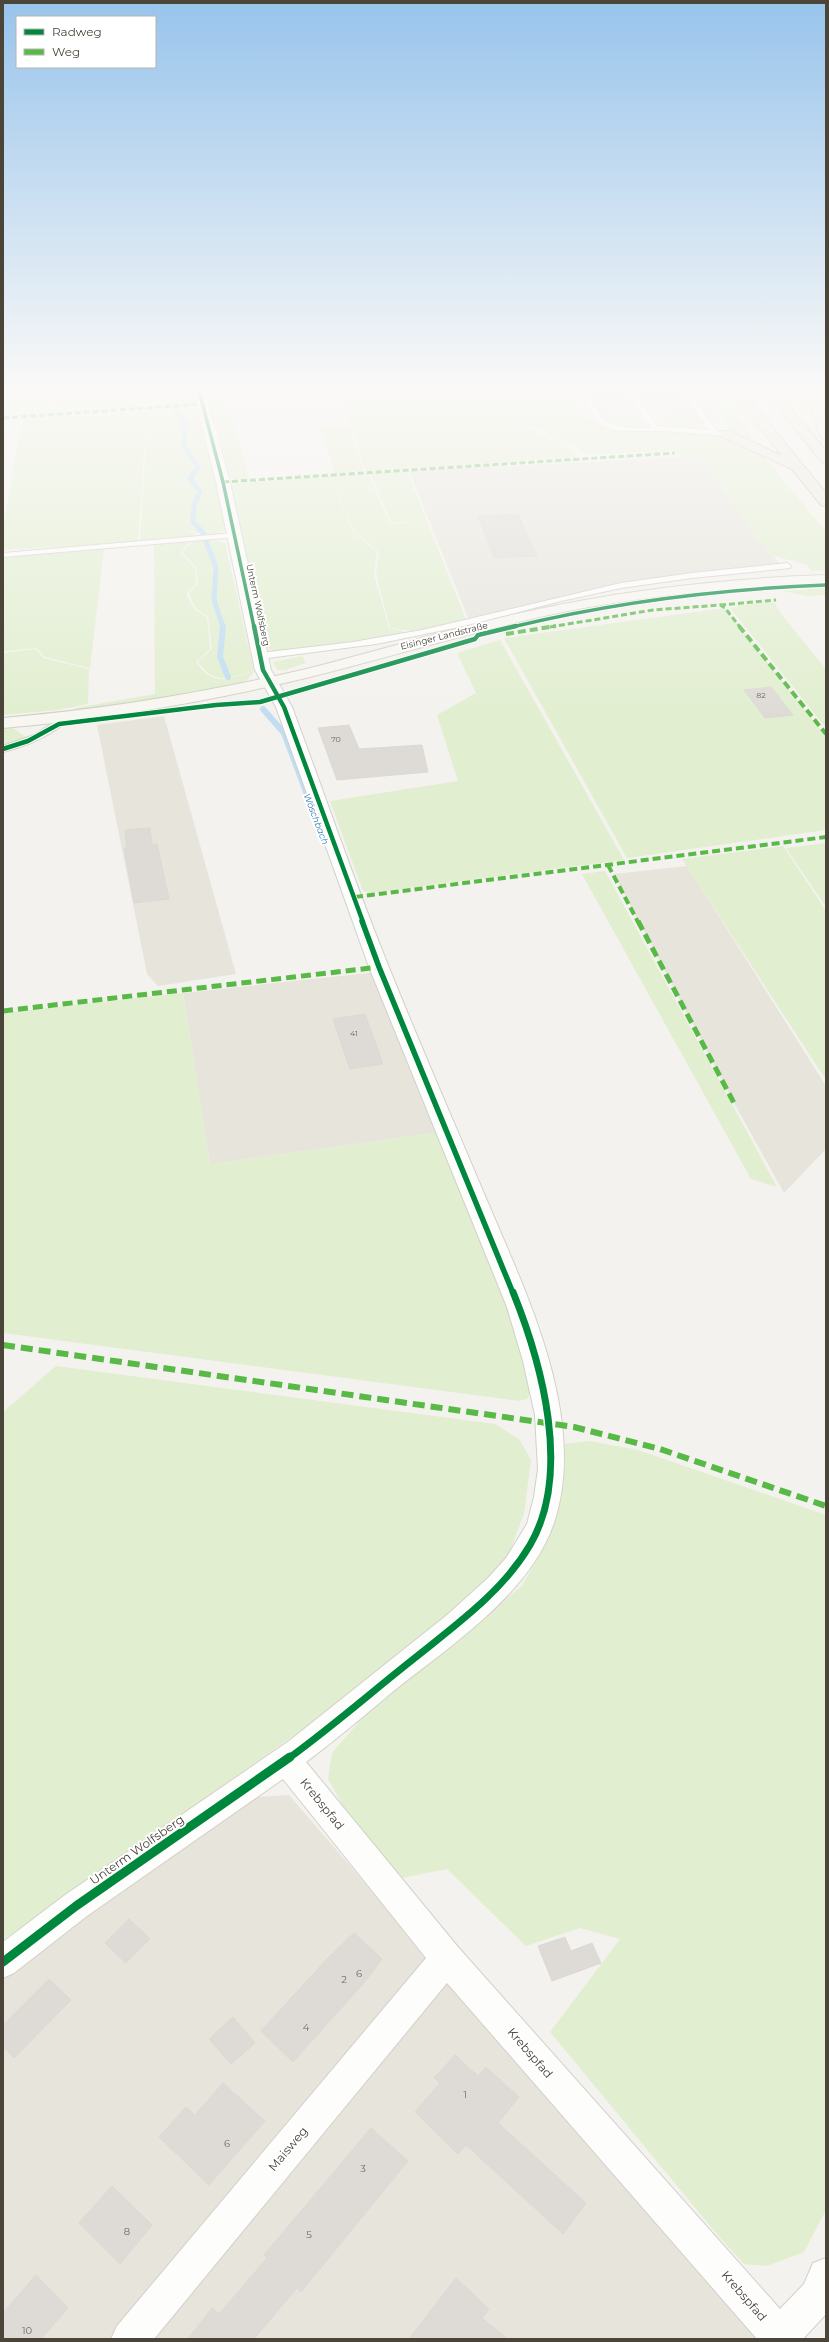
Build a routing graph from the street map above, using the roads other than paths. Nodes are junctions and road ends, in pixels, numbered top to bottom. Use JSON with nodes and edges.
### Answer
{"nodes":[{"id":1,"x":227,"y":500,"type":"edge"},
{"id":2,"x":234,"y":535,"type":"junction"},
{"id":3,"x":3,"y":555,"type":"edge"},
{"id":4,"x":787,"y":566,"type":"dead end"},
{"id":5,"x":826,"y":579,"type":"edge"},
{"id":6,"x":260,"y":656,"type":"junction"},
{"id":7,"x":270,"y":682,"type":"junction"},
{"id":8,"x":66,"y":717,"type":"junction"},
{"id":9,"x":3,"y":724,"type":"edge"},
{"id":10,"x":3,"y":749,"type":"edge"},
{"id":11,"x":286,"y":1760,"type":"junction"},
{"id":12,"x":447,"y":1958,"type":"junction"},
{"id":13,"x":3,"y":1962,"type":"edge"},
{"id":14,"x":826,"y":2276,"type":"edge"},
{"id":15,"x":781,"y":2338,"type":"edge"},
{"id":16,"x":130,"y":2339,"type":"edge"}],
"edges":[{"from":1,"to":2,"type":"street","name":"Unterm Wolfsberg"},
{"from":2,"to":3,"type":"lane"},
{"from":2,"to":6,"type":"street","name":"Unterm Wolfsberg"},
{"from":4,"to":6,"type":"lane","name":"Eisinger Landstraße"},
{"from":5,"to":7,"type":"main road","name":"Eisinger Landstraße"},
{"from":6,"to":7,"type":"street","name":"Unterm Wolfsberg"},
{"from":7,"to":8,"type":"main road","name":"Eisinger Landstraße"},
{"from":7,"to":11,"type":"street","name":"Unterm Wolfsberg"},
{"from":8,"to":9,"type":"main road","name":"Eisinger Landstraße"},
{"from":8,"to":10,"type":"lane","name":"Eisinger Landstraße"},
{"from":11,"to":12,"type":"street","name":"Krebspfad"},
{"from":11,"to":13,"type":"street","name":"Unterm Wolfsberg"},
{"from":12,"to":15,"type":"street","name":"Krebspfad"},
{"from":12,"to":16,"type":"street","name":"Maisweg"},
{"from":14,"to":15,"type":"street"}]}
